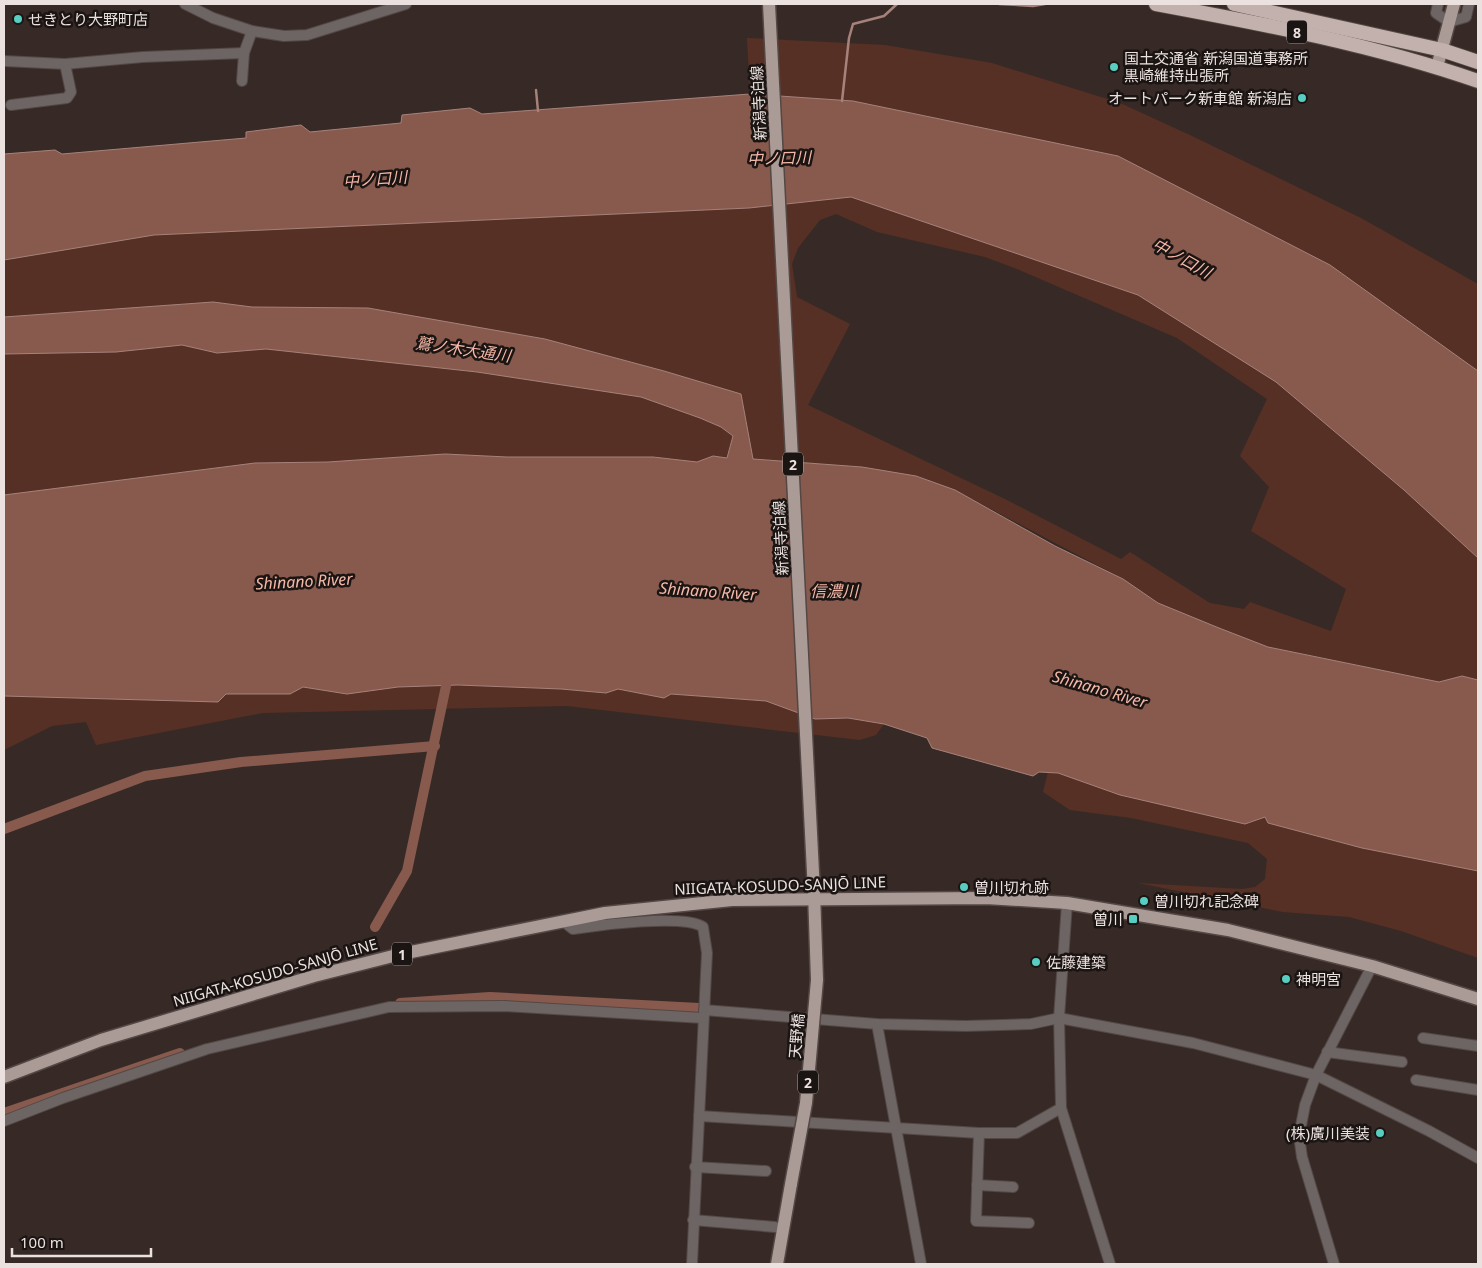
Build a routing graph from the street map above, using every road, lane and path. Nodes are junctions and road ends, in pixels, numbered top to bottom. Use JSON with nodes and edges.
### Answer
{"nodes":[{"id":1,"x":185,"y":4,"type":"edge"},
{"id":2,"x":406,"y":4,"type":"edge"},
{"id":3,"x":1156,"y":4,"type":"edge"},
{"id":4,"x":1234,"y":4,"type":"edge"},
{"id":5,"x":1438,"y":4,"type":"edge"},
{"id":6,"x":1454,"y":4,"type":"edge"},
{"id":7,"x":1469,"y":4,"type":"edge"},
{"id":8,"x":769,"y":7,"type":"edge"},
{"id":9,"x":1449,"y":22,"type":"junction"},
{"id":10,"x":252,"y":31,"type":"junction"},
{"id":11,"x":1442,"y":50,"type":"junction"},
{"id":12,"x":244,"y":53,"type":"junction"},
{"id":13,"x":4,"y":61,"type":"edge"},
{"id":14,"x":1478,"y":62,"type":"edge"},
{"id":15,"x":65,"y":64,"type":"junction"},
{"id":16,"x":1437,"y":67,"type":"junction"},
{"id":17,"x":242,"y":81,"type":"dead end"},
{"id":18,"x":1478,"y":81,"type":"edge"},
{"id":19,"x":11,"y":105,"type":"dead end"},
{"id":20,"x":814,"y":895,"type":"junction"},
{"id":21,"x":1067,"y":903,"type":"junction"},
{"id":22,"x":563,"y":921,"type":"junction"},
{"id":23,"x":1372,"y":966,"type":"junction"},
{"id":24,"x":816,"y":980,"type":"joint"},
{"id":25,"x":1478,"y":999,"type":"edge"},
{"id":26,"x":704,"y":1014,"type":"junction"},
{"id":27,"x":1059,"y":1018,"type":"junction"},
{"id":28,"x":877,"y":1024,"type":"junction"},
{"id":29,"x":1423,"y":1038,"type":"dead end"},
{"id":30,"x":1478,"y":1046,"type":"edge"},
{"id":31,"x":1327,"y":1052,"type":"junction"},
{"id":32,"x":1402,"y":1062,"type":"dead end"},
{"id":33,"x":1316,"y":1075,"type":"junction"},
{"id":34,"x":4,"y":1076,"type":"edge"},
{"id":35,"x":1416,"y":1080,"type":"dead end"},
{"id":36,"x":1478,"y":1090,"type":"edge"},
{"id":37,"x":1061,"y":1108,"type":"junction"},
{"id":38,"x":699,"y":1116,"type":"junction"},
{"id":39,"x":4,"y":1121,"type":"edge"},
{"id":40,"x":897,"y":1128,"type":"junction"},
{"id":41,"x":980,"y":1133,"type":"junction"},
{"id":42,"x":1478,"y":1158,"type":"edge"},
{"id":43,"x":696,"y":1167,"type":"junction"},
{"id":44,"x":766,"y":1171,"type":"dead end"},
{"id":45,"x":977,"y":1185,"type":"junction"},
{"id":46,"x":1013,"y":1187,"type":"dead end"},
{"id":47,"x":693,"y":1220,"type":"junction"},
{"id":48,"x":1029,"y":1223,"type":"dead end"},
{"id":49,"x":775,"y":1228,"type":"dead end"},
{"id":50,"x":692,"y":1264,"type":"edge"},
{"id":51,"x":777,"y":1264,"type":"edge"},
{"id":52,"x":921,"y":1264,"type":"edge"},
{"id":53,"x":1110,"y":1264,"type":"edge"},
{"id":54,"x":1334,"y":1264,"type":"edge"}],
"edges":[{"from":1,"to":10,"type":"street"},
{"from":2,"to":10,"type":"street"},
{"from":3,"to":16,"type":"highway","number":"8"},
{"from":4,"to":11,"type":"highway","number":"8"},
{"from":5,"to":9,"type":"street"},
{"from":6,"to":9,"type":"main road"},
{"from":7,"to":9,"type":"street"},
{"from":8,"to":20,"type":"main road","name":"新潟寺泊線","number":"2"},
{"from":9,"to":11,"type":"main road"},
{"from":10,"to":12,"type":"street"},
{"from":11,"to":14,"type":"highway","number":"8"},
{"from":11,"to":16,"type":"main road"},
{"from":12,"to":15,"type":"street"},
{"from":12,"to":17,"type":"street"},
{"from":13,"to":15,"type":"street"},
{"from":15,"to":19,"type":"street"},
{"from":16,"to":18,"type":"highway","number":"8"},
{"from":20,"to":21,"type":"main road","name":"NIIGATA-KOSUDO-SANJŌ LINE","number":"1"},
{"from":20,"to":22,"type":"main road","name":"NIIGATA-KOSUDO-SANJŌ LINE","number":"1"},
{"from":20,"to":24,"type":"main road","name":"新潟寺泊線","number":"2"},
{"from":21,"to":23,"type":"main road","name":"NIIGATA-KOSUDO-SANJŌ LINE","number":"1"},
{"from":21,"to":27,"type":"street"},
{"from":22,"to":26,"type":"street"},
{"from":22,"to":34,"type":"main road","name":"NIIGATA-KOSUDO-SANJŌ LINE","number":"1"},
{"from":23,"to":25,"type":"main road","name":"NIIGATA-KOSUDO-SANJŌ LINE","number":"1"},
{"from":23,"to":31,"type":"street"},
{"from":24,"to":51,"type":"main road","name":"天野橋","number":"2","bridge":true},
{"from":26,"to":28,"type":"street"},
{"from":26,"to":38,"type":"street"},
{"from":26,"to":39,"type":"street"},
{"from":27,"to":28,"type":"street"},
{"from":27,"to":33,"type":"street"},
{"from":27,"to":37,"type":"street"},
{"from":28,"to":40,"type":"street"},
{"from":29,"to":30,"type":"street"},
{"from":31,"to":32,"type":"street"},
{"from":31,"to":33,"type":"street"},
{"from":33,"to":42,"type":"street"},
{"from":33,"to":54,"type":"street"},
{"from":35,"to":36,"type":"street"},
{"from":37,"to":41,"type":"street"},
{"from":37,"to":53,"type":"street"},
{"from":38,"to":40,"type":"street"},
{"from":38,"to":43,"type":"street"},
{"from":40,"to":41,"type":"street"},
{"from":40,"to":52,"type":"street"},
{"from":41,"to":45,"type":"street"},
{"from":43,"to":44,"type":"street"},
{"from":43,"to":47,"type":"street"},
{"from":45,"to":46,"type":"street"},
{"from":45,"to":48,"type":"street"},
{"from":47,"to":49,"type":"street"},
{"from":47,"to":50,"type":"street"}]}
